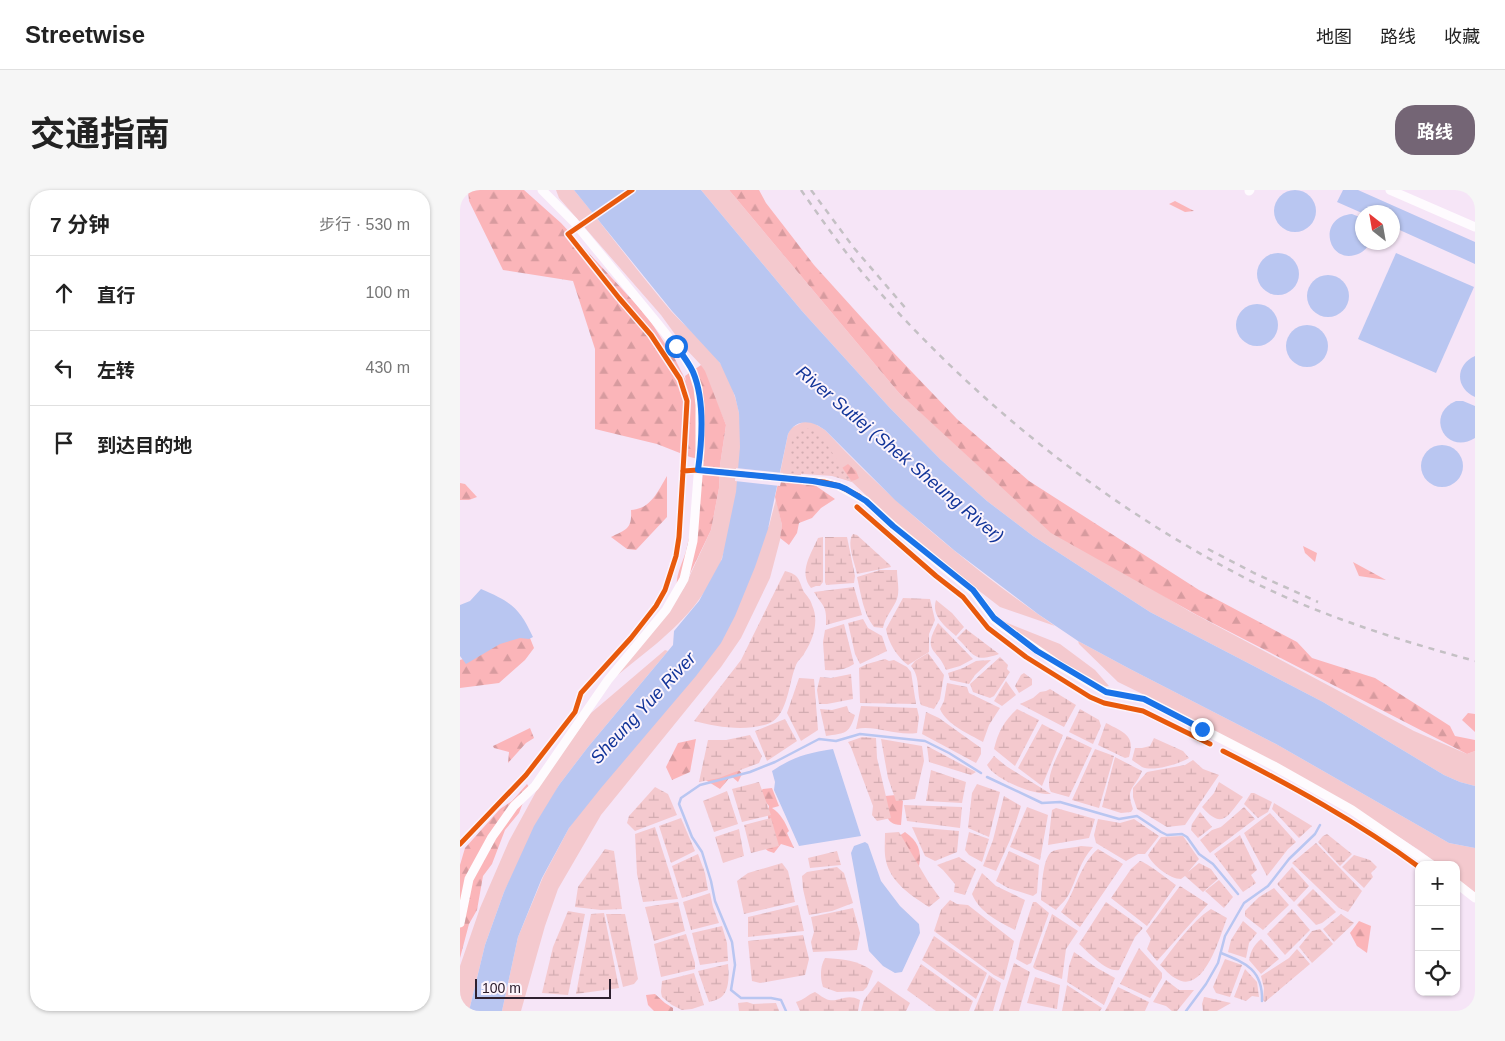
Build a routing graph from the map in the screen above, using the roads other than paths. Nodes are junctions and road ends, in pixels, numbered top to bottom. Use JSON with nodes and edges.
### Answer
{"nodes":[{"id":1,"x":542,"y":190,"type":"edge"},
{"id":2,"x":1390,"y":190,"type":"edge"},
{"id":3,"x":1475,"y":227,"type":"edge"},
{"id":4,"x":698,"y":470,"type":"junction"},
{"id":5,"x":1426,"y":861,"type":"edge"},
{"id":6,"x":1460,"y":886,"type":"edge"},
{"id":7,"x":1475,"y":898,"type":"edge"},
{"id":8,"x":460,"y":923,"type":"edge"}],
"edges":[{"from":1,"to":4,"type":"street"},
{"from":2,"to":3,"type":"street"},
{"from":4,"to":5,"type":"street"},
{"from":4,"to":8,"type":"street"},
{"from":6,"to":7,"type":"street"}]}
